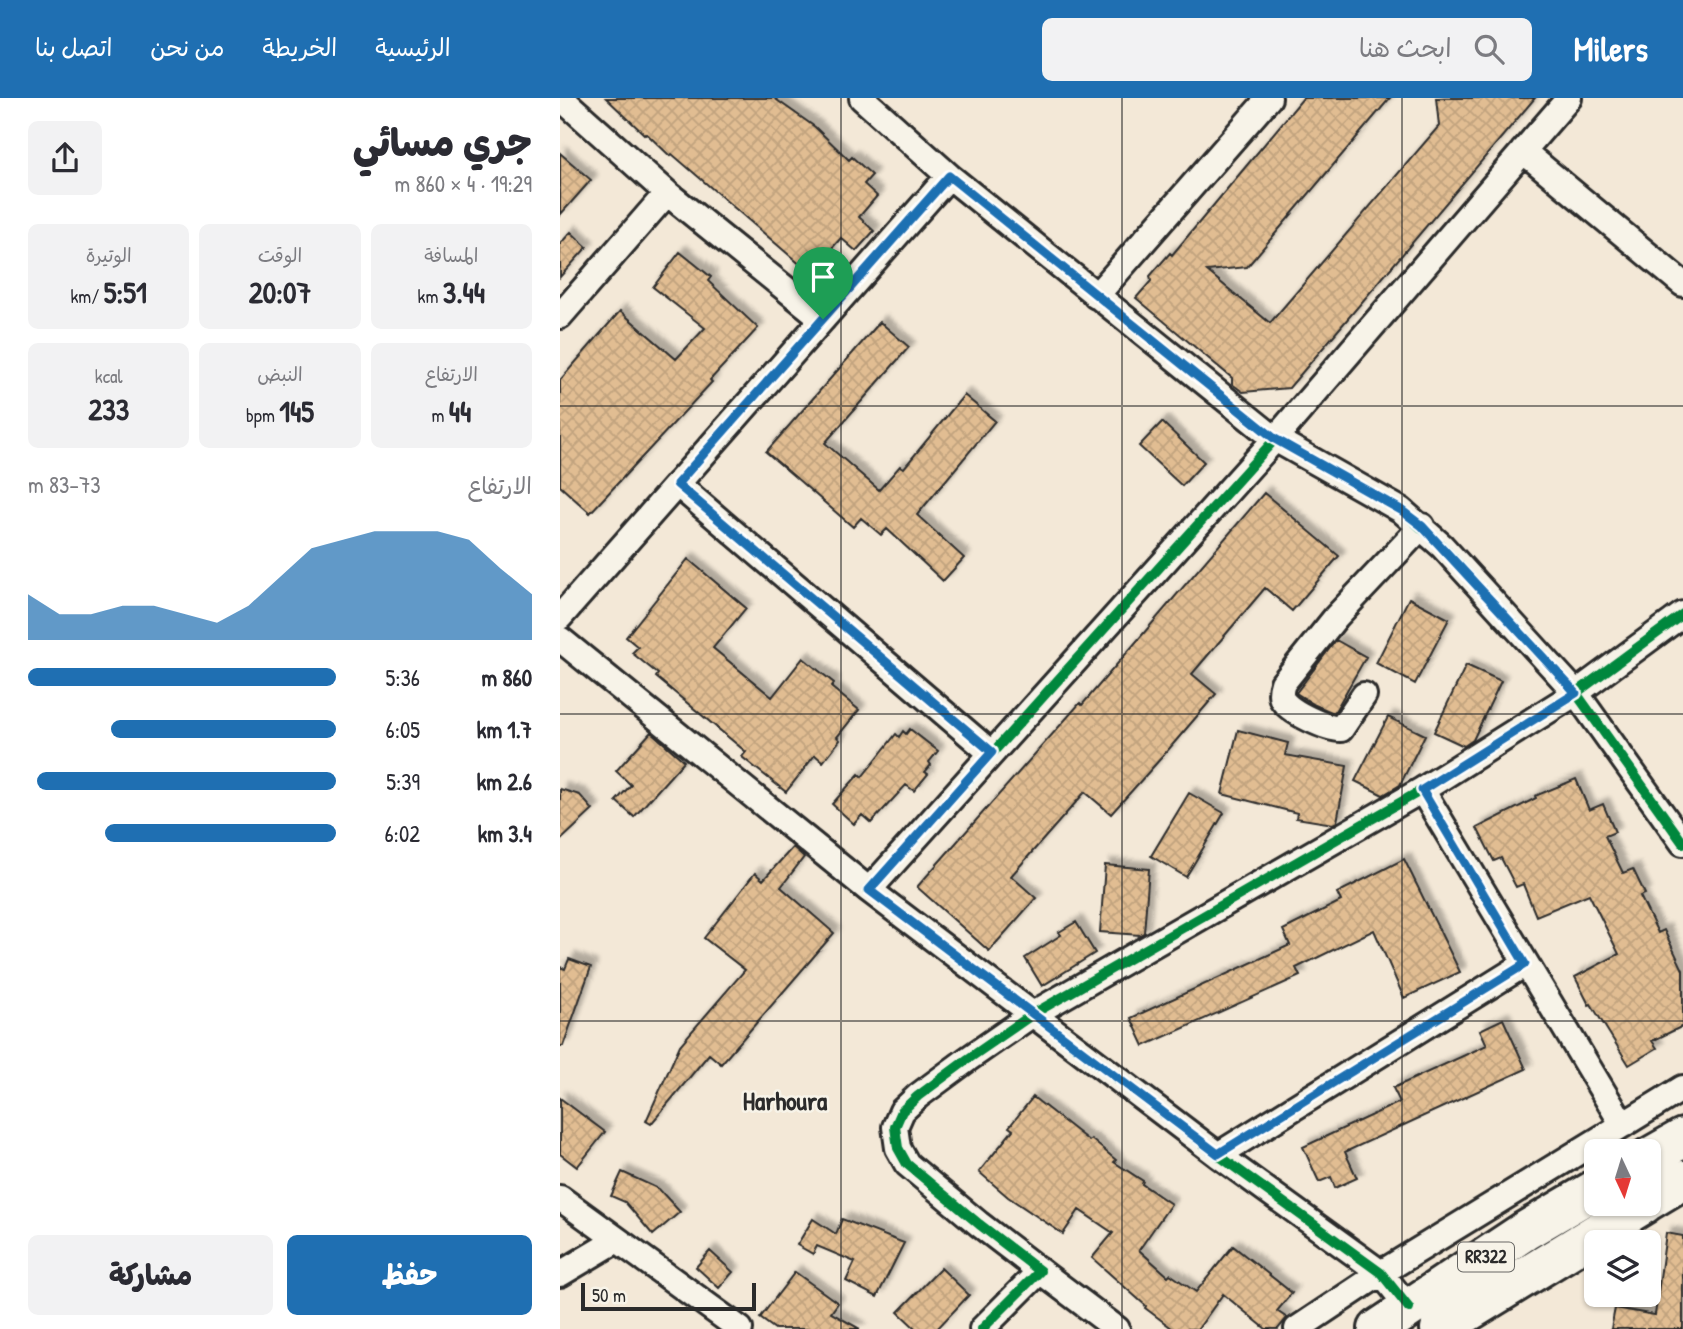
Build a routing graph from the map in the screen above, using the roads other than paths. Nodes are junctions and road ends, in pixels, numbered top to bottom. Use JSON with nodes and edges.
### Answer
{"nodes":[{"id":1,"x":561,"y":98,"type":"edge"},
{"id":2,"x":862,"y":98,"type":"edge"},
{"id":3,"x":1269,"y":98,"type":"edge"},
{"id":4,"x":1569,"y":98,"type":"edge"},
{"id":5,"x":1523,"y":151,"type":"junction"},
{"id":6,"x":949,"y":176,"type":"junction"},
{"id":7,"x":667,"y":193,"type":"junction"},
{"id":8,"x":1683,"y":284,"type":"edge"},
{"id":9,"x":1096,"y":296,"type":"junction"},
{"id":10,"x":560,"y":316,"type":"edge"},
{"id":11,"x":823,"y":319,"type":"junction"},
{"id":12,"x":1275,"y":439,"type":"junction"},
{"id":13,"x":677,"y":484,"type":"junction"},
{"id":14,"x":1422,"y":526,"type":"junction"},
{"id":15,"x":1683,"y":614,"type":"edge"},
{"id":16,"x":560,"y":617,"type":"edge"},
{"id":17,"x":564,"y":650,"type":"edge"},
{"id":18,"x":1576,"y":693,"type":"junction"},
{"id":19,"x":1364,"y":695,"type":"dead end"},
{"id":20,"x":992,"y":752,"type":"junction"},
{"id":21,"x":1422,"y":790,"type":"junction"},
{"id":22,"x":1683,"y":843,"type":"edge"},
{"id":23,"x":869,"y":890,"type":"junction"},
{"id":24,"x":1525,"y":964,"type":"junction"},
{"id":25,"x":1033,"y":1014,"type":"junction"},
{"id":26,"x":1683,"y":1088,"type":"edge"},
{"id":27,"x":1623,"y":1125,"type":"junction"},
{"id":28,"x":1683,"y":1138,"type":"edge"},
{"id":29,"x":1661,"y":1151,"type":"edge"},
{"id":30,"x":1218,"y":1154,"type":"junction"},
{"id":31,"x":1683,"y":1180,"type":"edge"},
{"id":32,"x":1661,"y":1193,"type":"edge"},
{"id":33,"x":1584,"y":1196,"type":"edge"},
{"id":34,"x":560,"y":1198,"type":"edge"},
{"id":35,"x":1624,"y":1216,"type":"edge"},
{"id":36,"x":617,"y":1240,"type":"junction"},
{"id":37,"x":1040,"y":1271,"type":"junction"},
{"id":38,"x":1381,"y":1273,"type":"junction"},
{"id":39,"x":560,"y":1274,"type":"edge"},
{"id":40,"x":1393,"y":1319,"type":"edge"},
{"id":41,"x":740,"y":1329,"type":"edge"},
{"id":42,"x":982,"y":1329,"type":"edge"},
{"id":43,"x":1117,"y":1329,"type":"edge"},
{"id":44,"x":1297,"y":1329,"type":"edge"},
{"id":45,"x":1440,"y":1329,"type":"edge"}],
"edges":[{"from":1,"to":7,"type":"street"},
{"from":2,"to":6,"type":"street"},
{"from":3,"to":9,"type":"street"},
{"from":4,"to":5,"type":"street"},
{"from":5,"to":8,"type":"street"},
{"from":5,"to":12,"type":"street"},
{"from":6,"to":9,"type":"street"},
{"from":6,"to":11,"type":"street"},
{"from":7,"to":10,"type":"street"},
{"from":7,"to":11,"type":"street"},
{"from":9,"to":12,"type":"street"},
{"from":11,"to":13,"type":"street"},
{"from":12,"to":14,"type":"street"},
{"from":12,"to":20,"type":"street"},
{"from":13,"to":16,"type":"street"},
{"from":13,"to":20,"type":"street"},
{"from":14,"to":18,"type":"street"},
{"from":14,"to":19,"type":"street"},
{"from":15,"to":18,"type":"street"},
{"from":17,"to":23,"type":"street"},
{"from":18,"to":21,"type":"street"},
{"from":18,"to":22,"type":"street"},
{"from":20,"to":23,"type":"street"},
{"from":21,"to":24,"type":"street"},
{"from":21,"to":25,"type":"street"},
{"from":23,"to":25,"type":"street"},
{"from":24,"to":27,"type":"street"},
{"from":24,"to":30,"type":"street"},
{"from":25,"to":30,"type":"street"},
{"from":25,"to":37,"type":"street"},
{"from":26,"to":27,"type":"street"},
{"from":27,"to":38,"type":"street"},
{"from":28,"to":29,"type":"main road"},
{"from":30,"to":38,"type":"street"},
{"from":31,"to":32,"type":"main road"},
{"from":33,"to":40,"type":"main road","number":"RR322"},
{"from":34,"to":36,"type":"street"},
{"from":35,"to":45,"type":"main road","number":"RR322"},
{"from":36,"to":39,"type":"street"},
{"from":36,"to":41,"type":"street"},
{"from":37,"to":42,"type":"street"},
{"from":37,"to":43,"type":"street"},
{"from":38,"to":40,"type":"street"},
{"from":38,"to":44,"type":"street"}]}
